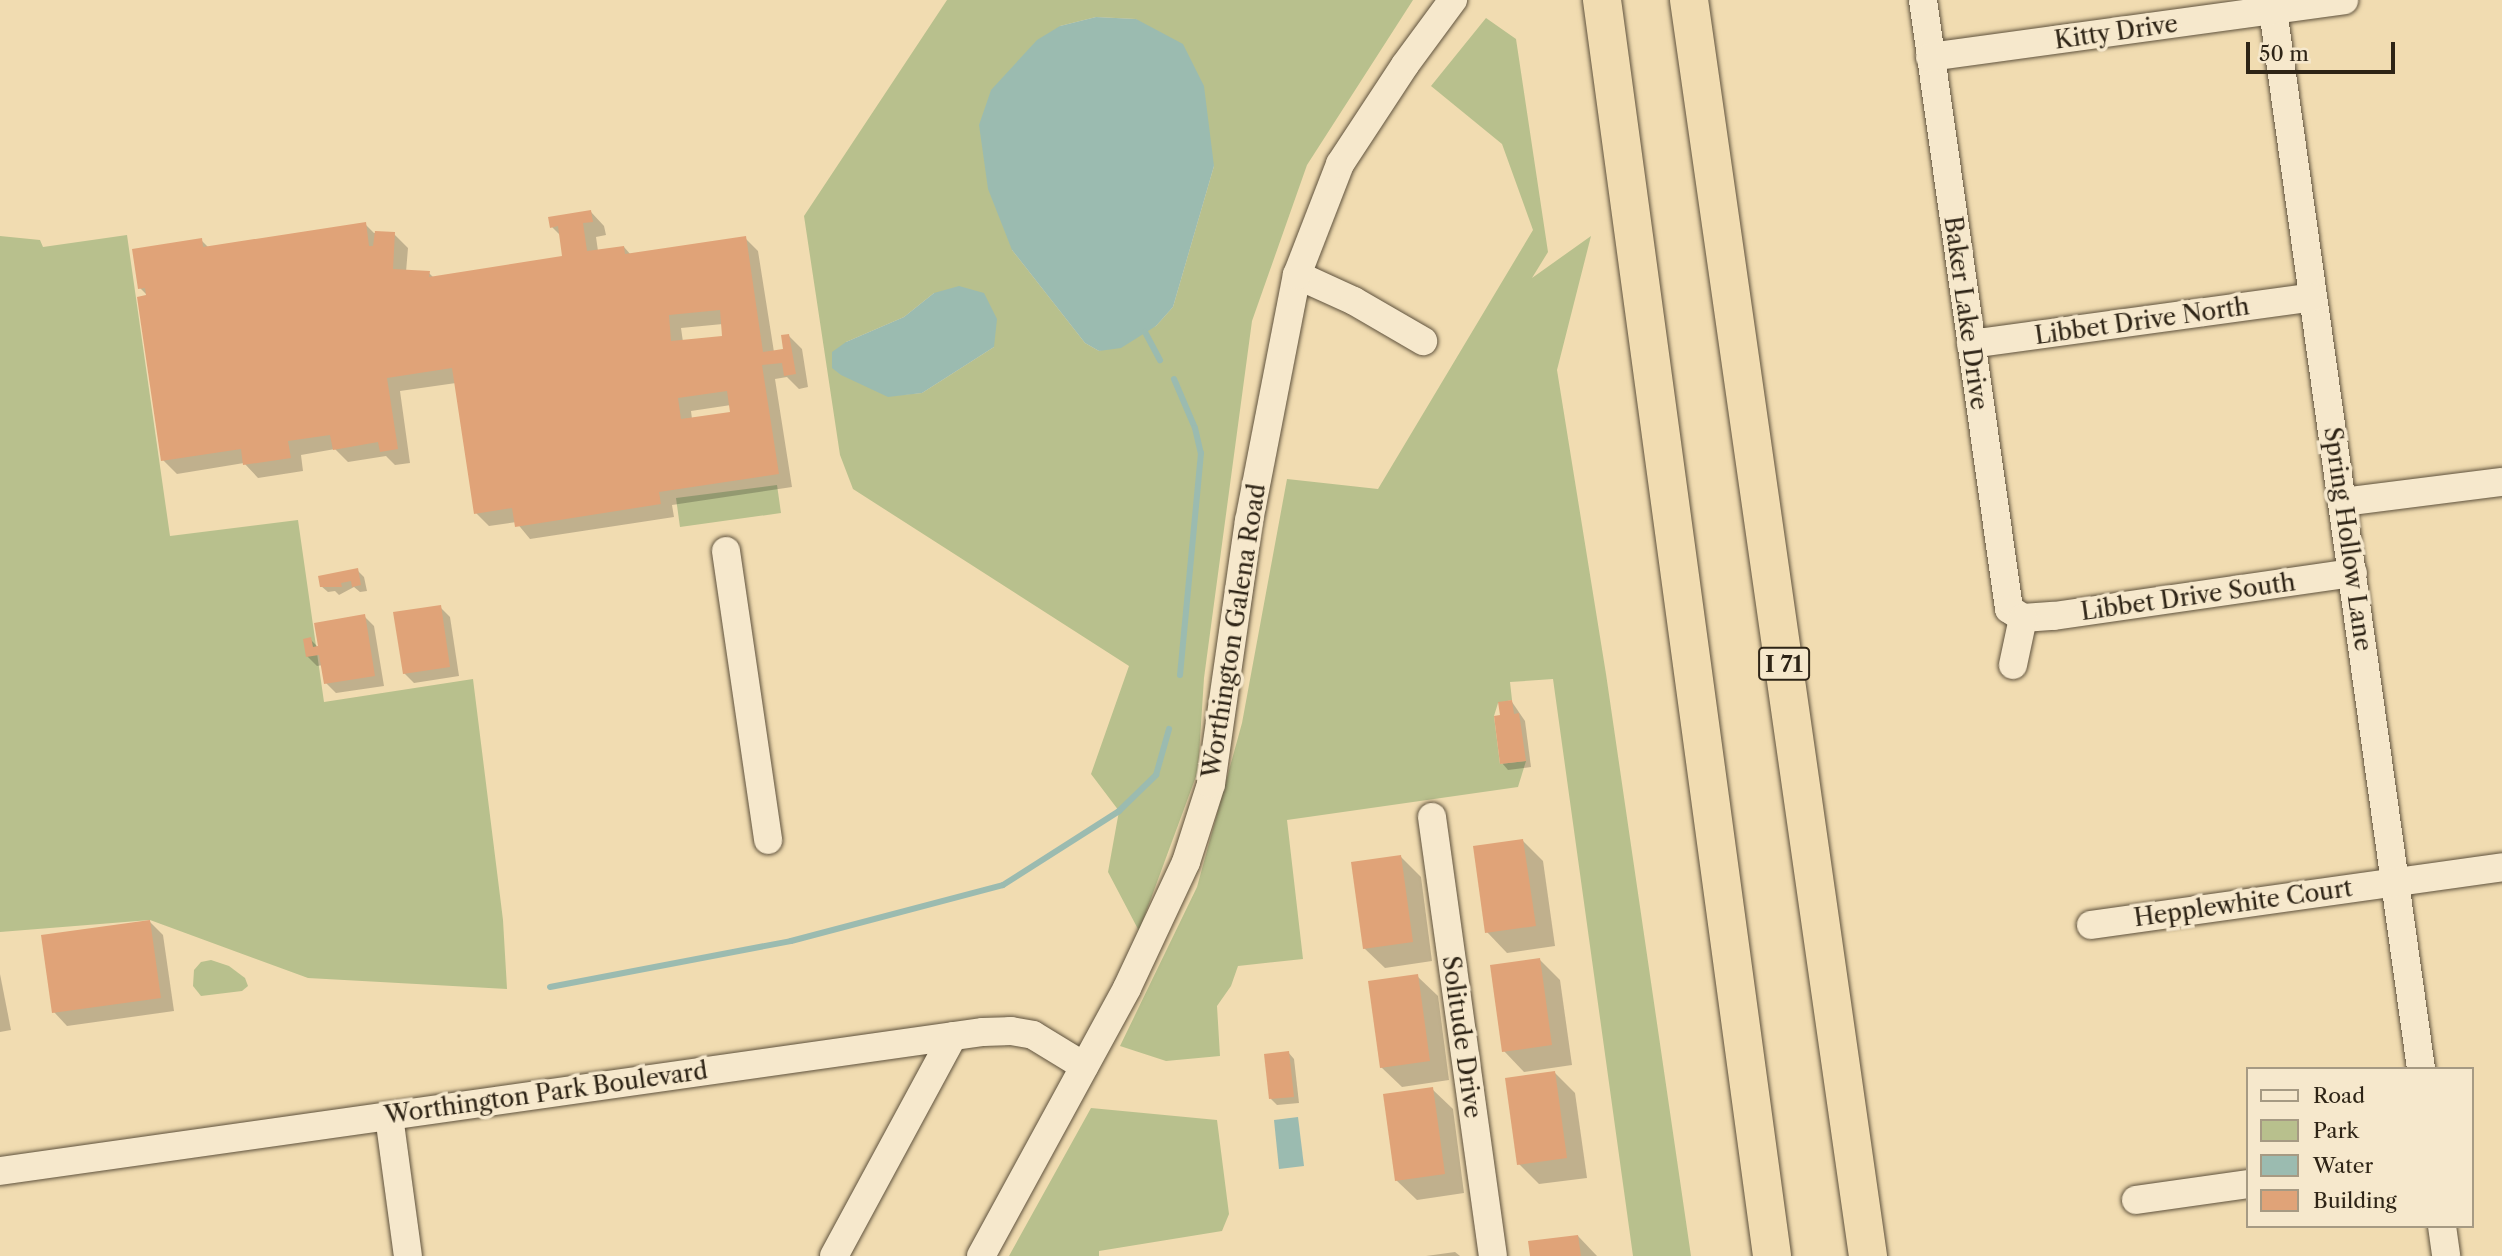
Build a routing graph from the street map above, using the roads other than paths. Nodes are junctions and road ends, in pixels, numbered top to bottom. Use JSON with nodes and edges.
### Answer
{"nodes":[{"id":1,"x":1453,"y":0,"type":"edge"},
{"id":2,"x":1601,"y":0,"type":"edge"},
{"id":3,"x":1689,"y":0,"type":"edge"},
{"id":4,"x":1697,"y":0,"type":"edge"},
{"id":5,"x":1923,"y":0,"type":"edge"},
{"id":6,"x":2344,"y":0,"type":"edge"},
{"id":7,"x":2273,"y":10,"type":"junction"},
{"id":8,"x":1930,"y":57,"type":"junction"},
{"id":9,"x":1699,"y":72,"type":"junction"},
{"id":10,"x":1297,"y":275,"type":"junction"},
{"id":11,"x":2313,"y":297,"type":"junction"},
{"id":12,"x":1423,"y":341,"type":"dead end"},
{"id":13,"x":1971,"y":344,"type":"junction"},
{"id":14,"x":2502,"y":482,"type":"edge"},
{"id":15,"x":2343,"y":502,"type":"junction"},
{"id":16,"x":726,"y":551,"type":"dead end"},
{"id":17,"x":2353,"y":573,"type":"junction"},
{"id":18,"x":2023,"y":618,"type":"junction"},
{"id":19,"x":2013,"y":665,"type":"dead end"},
{"id":20,"x":1432,"y":817,"type":"dead end"},
{"id":21,"x":768,"y":840,"type":"dead end"},
{"id":22,"x":2502,"y":867,"type":"edge"},
{"id":23,"x":2395,"y":881,"type":"junction"},
{"id":24,"x":2091,"y":925,"type":"dead end"},
{"id":25,"x":953,"y":1036,"type":"junction"},
{"id":26,"x":1084,"y":1066,"type":"junction"},
{"id":27,"x":2421,"y":1067,"type":"edge"},
{"id":28,"x":389,"y":1116,"type":"junction"},
{"id":29,"x":0,"y":1171,"type":"edge"},
{"id":30,"x":2246,"y":1184,"type":"edge"},
{"id":31,"x":2136,"y":1200,"type":"dead end"},
{"id":32,"x":2442,"y":1228,"type":"edge"},
{"id":33,"x":408,"y":1256,"type":"edge"},
{"id":34,"x":834,"y":1256,"type":"edge"},
{"id":35,"x":981,"y":1256,"type":"edge"},
{"id":36,"x":1493,"y":1256,"type":"edge"},
{"id":37,"x":1772,"y":1256,"type":"edge"},
{"id":38,"x":1868,"y":1256,"type":"edge"},
{"id":39,"x":2446,"y":1256,"type":"edge"}],
"edges":[{"from":1,"to":10,"type":"street","name":"Worthington Galena Road"},
{"from":2,"to":37,"type":"highway"},
{"from":3,"to":9,"type":"highway","number":"I 71"},
{"from":4,"to":9,"type":"highway"},
{"from":5,"to":8,"type":"street","name":"Baker Lake Drive"},
{"from":6,"to":7,"type":"street","name":"Kitty Drive"},
{"from":7,"to":8,"type":"street","name":"Kitty Drive"},
{"from":7,"to":11,"type":"street","name":"Spring Hollow Lane"},
{"from":8,"to":13,"type":"street","name":"Baker Lake Drive"},
{"from":9,"to":38,"type":"highway","number":"I 71"},
{"from":10,"to":12,"type":"street"},
{"from":10,"to":26,"type":"street","name":"Worthington Galena Road"},
{"from":11,"to":13,"type":"street","name":"Libbet Drive North"},
{"from":11,"to":15,"type":"street","name":"Spring Hollow Lane"},
{"from":13,"to":18,"type":"street","name":"Baker Lake Drive"},
{"from":14,"to":15,"type":"street"},
{"from":15,"to":17,"type":"street","name":"Spring Hollow Lane"},
{"from":16,"to":21,"type":"street"},
{"from":17,"to":18,"type":"street","name":"Libbet Drive South"},
{"from":17,"to":23,"type":"street","name":"Spring Hollow Lane"},
{"from":18,"to":19,"type":"street"},
{"from":20,"to":36,"type":"street","name":"Solitude Drive"},
{"from":22,"to":23,"type":"street","name":"Hepplewhite Court"},
{"from":23,"to":24,"type":"street","name":"Hepplewhite Court"},
{"from":23,"to":27,"type":"street","name":"Spring Hollow Lane"},
{"from":25,"to":26,"type":"street","name":"Worthington Park Boulevard"},
{"from":25,"to":28,"type":"street","name":"Worthington Park Boulevard"},
{"from":25,"to":34,"type":"street"},
{"from":26,"to":35,"type":"street","name":"Worthington Galena Road"},
{"from":28,"to":29,"type":"street","name":"Worthington Park Boulevard"},
{"from":28,"to":33,"type":"street"},
{"from":30,"to":31,"type":"street"},
{"from":32,"to":39,"type":"street"}]}
